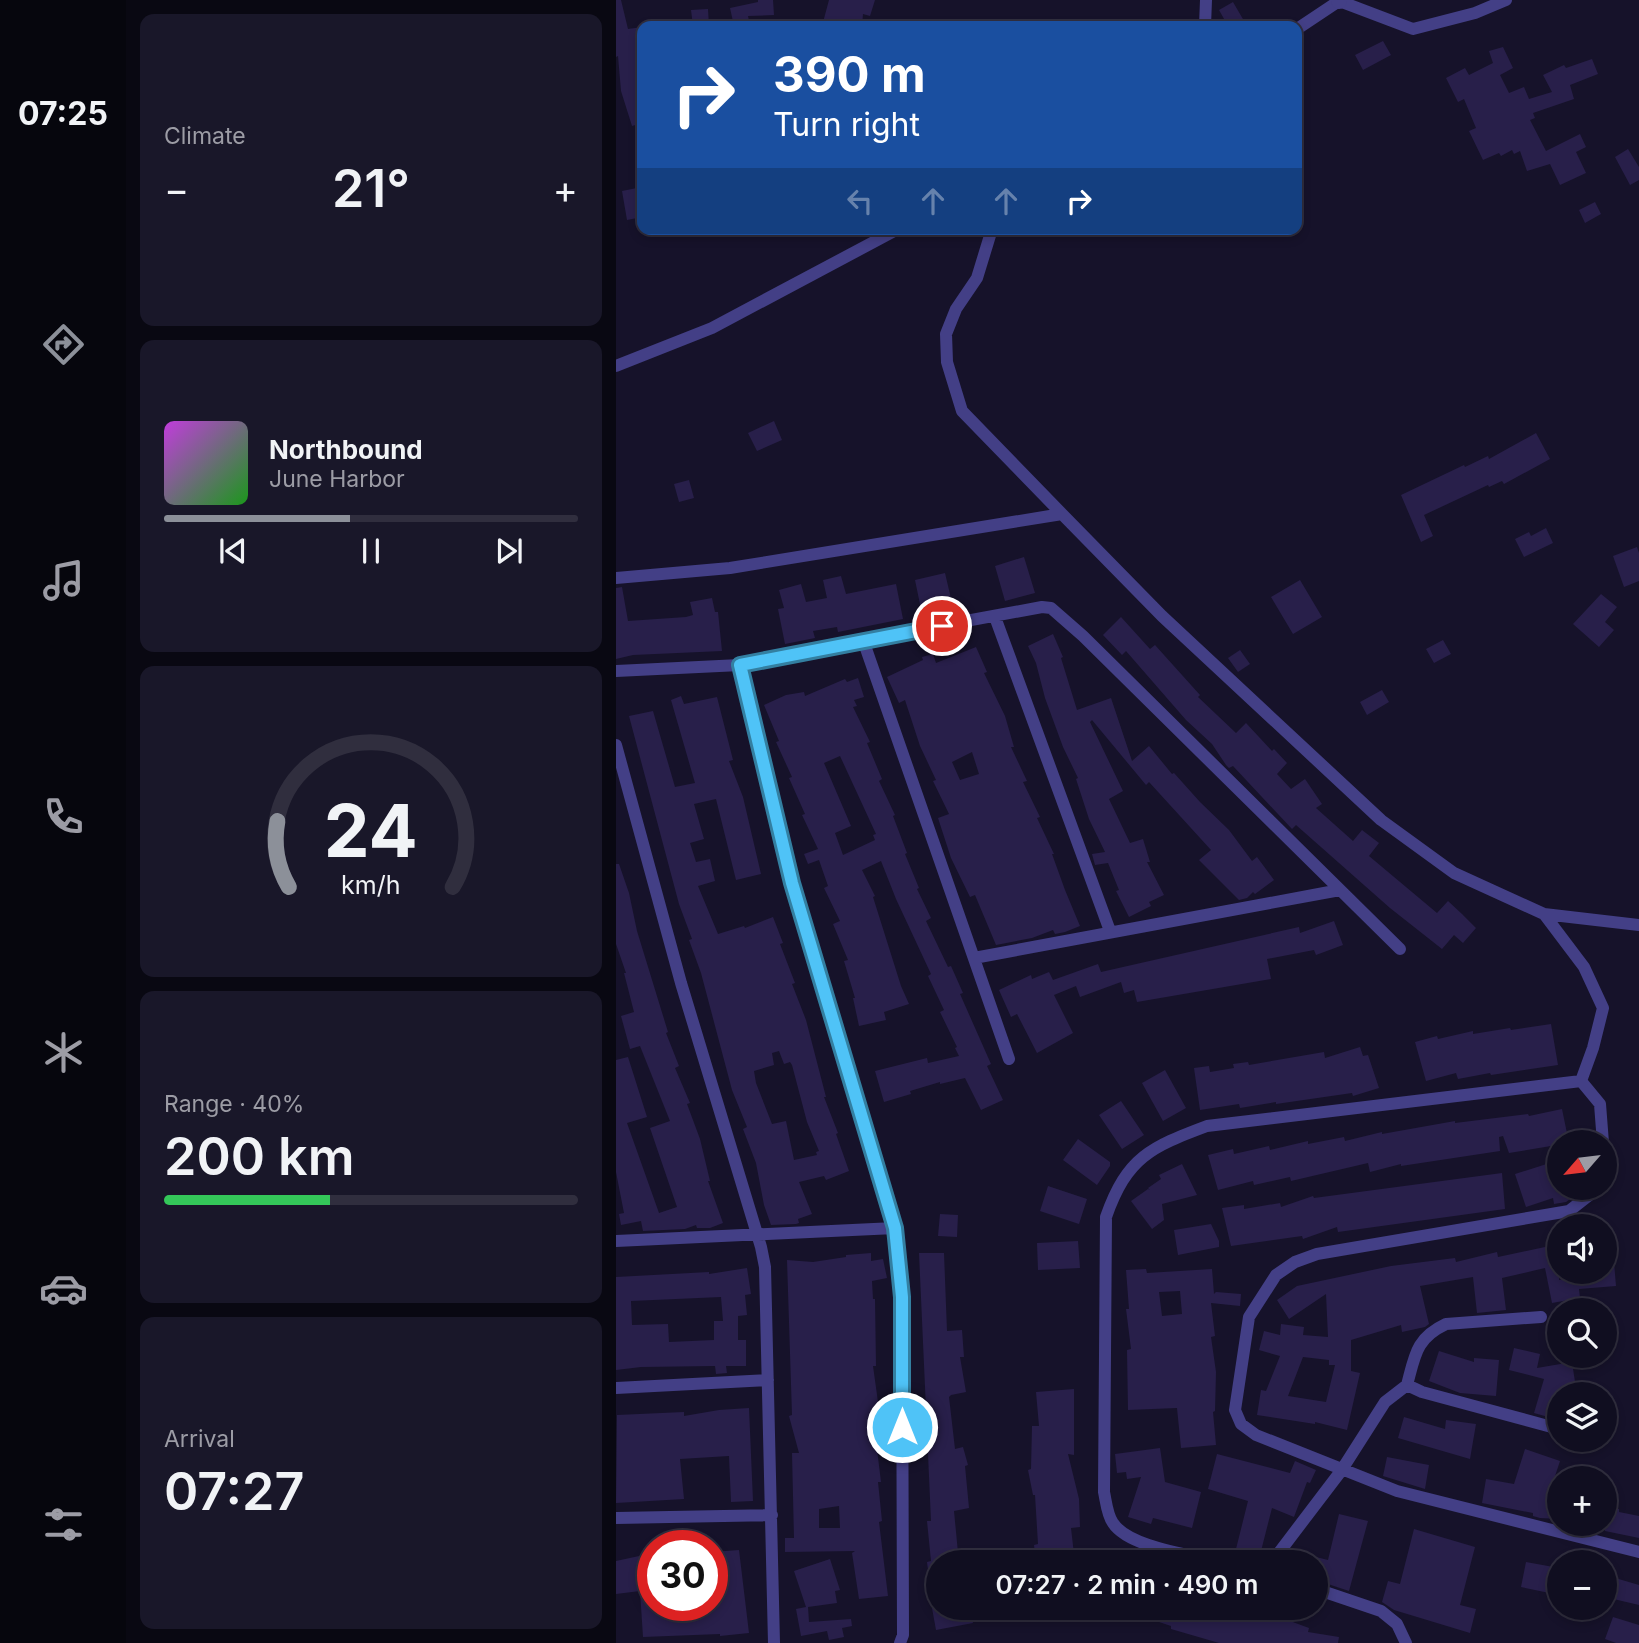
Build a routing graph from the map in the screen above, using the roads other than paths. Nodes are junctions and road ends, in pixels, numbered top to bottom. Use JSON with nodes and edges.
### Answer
{"nodes":[{"id":1,"x":1206,"y":0,"type":"edge"},
{"id":2,"x":1506,"y":0,"type":"edge"},
{"id":3,"x":1339,"y":1,"type":"edge"},
{"id":4,"x":1205,"y":21,"type":"edge"},
{"id":5,"x":1302,"y":26,"type":"edge"},
{"id":6,"x":887,"y":235,"type":"edge"},
{"id":7,"x":990,"y":235,"type":"edge"},
{"id":8,"x":616,"y":366,"type":"edge"},
{"id":9,"x":1062,"y":514,"type":"junction"},
{"id":10,"x":616,"y":578,"type":"edge"},
{"id":11,"x":995,"y":617,"type":"junction"},
{"id":12,"x":863,"y":640,"type":"junction"},
{"id":13,"x":740,"y":665,"type":"junction"},
{"id":14,"x":616,"y":671,"type":"edge"},
{"id":15,"x":616,"y":745,"type":"edge"},
{"id":16,"x":1340,"y":890,"type":"junction"},
{"id":17,"x":1544,"y":914,"type":"junction"},
{"id":18,"x":1639,"y":925,"type":"edge"},
{"id":19,"x":1110,"y":931,"type":"junction"},
{"id":20,"x":1400,"y":949,"type":"dead end"},
{"id":21,"x":974,"y":958,"type":"junction"},
{"id":22,"x":1009,"y":1059,"type":"dead end"},
{"id":23,"x":1581,"y":1081,"type":"junction"},
{"id":24,"x":1602,"y":1130,"type":"edge"},
{"id":25,"x":1582,"y":1200,"type":"edge"},
{"id":26,"x":616,"y":1227,"type":"edge"},
{"id":27,"x":895,"y":1228,"type":"junction"},
{"id":28,"x":758,"y":1235,"type":"junction"},
{"id":29,"x":618,"y":1241,"type":"edge"},
{"id":30,"x":1541,"y":1317,"type":"dead end"},
{"id":31,"x":768,"y":1380,"type":"junction"},
{"id":32,"x":1406,"y":1385,"type":"junction"},
{"id":33,"x":616,"y":1388,"type":"edge"},
{"id":34,"x":1547,"y":1426,"type":"edge"},
{"id":35,"x":1341,"y":1471,"type":"junction"},
{"id":36,"x":772,"y":1515,"type":"junction"},
{"id":37,"x":616,"y":1518,"type":"edge"},
{"id":38,"x":1170,"y":1550,"type":"edge"},
{"id":39,"x":1281,"y":1550,"type":"edge"},
{"id":40,"x":1639,"y":1552,"type":"edge"},
{"id":41,"x":1328,"y":1593,"type":"edge"},
{"id":42,"x":774,"y":1643,"type":"edge"},
{"id":43,"x":900,"y":1643,"type":"edge"},
{"id":44,"x":1406,"y":1643,"type":"edge"}],
"edges":[{"from":1,"to":4,"type":"street"},
{"from":2,"to":3,"type":"street"},
{"from":3,"to":5,"type":"street"},
{"from":6,"to":8,"type":"street"},
{"from":7,"to":9,"type":"street"},
{"from":9,"to":10,"type":"street"},
{"from":9,"to":17,"type":"street"},
{"from":11,"to":12,"type":"street"},
{"from":11,"to":16,"type":"street"},
{"from":11,"to":19,"type":"street"},
{"from":12,"to":13,"type":"street"},
{"from":12,"to":21,"type":"street"},
{"from":13,"to":14,"type":"street"},
{"from":13,"to":27,"type":"street"},
{"from":15,"to":28,"type":"street"},
{"from":16,"to":19,"type":"street"},
{"from":16,"to":20,"type":"street"},
{"from":17,"to":18,"type":"street"},
{"from":17,"to":23,"type":"street"},
{"from":19,"to":21,"type":"street"},
{"from":21,"to":22,"type":"street"},
{"from":23,"to":24,"type":"street"},
{"from":23,"to":38,"type":"street"},
{"from":25,"to":35,"type":"street"},
{"from":26,"to":29,"type":"street"},
{"from":27,"to":28,"type":"street"},
{"from":27,"to":43,"type":"street"},
{"from":28,"to":29,"type":"street"},
{"from":28,"to":31,"type":"street"},
{"from":30,"to":32,"type":"street"},
{"from":31,"to":33,"type":"street"},
{"from":31,"to":36,"type":"street"},
{"from":32,"to":34,"type":"street"},
{"from":32,"to":35,"type":"street"},
{"from":35,"to":39,"type":"street"},
{"from":35,"to":40,"type":"street"},
{"from":36,"to":37,"type":"street"},
{"from":36,"to":42,"type":"street"},
{"from":41,"to":44,"type":"street"}]}
